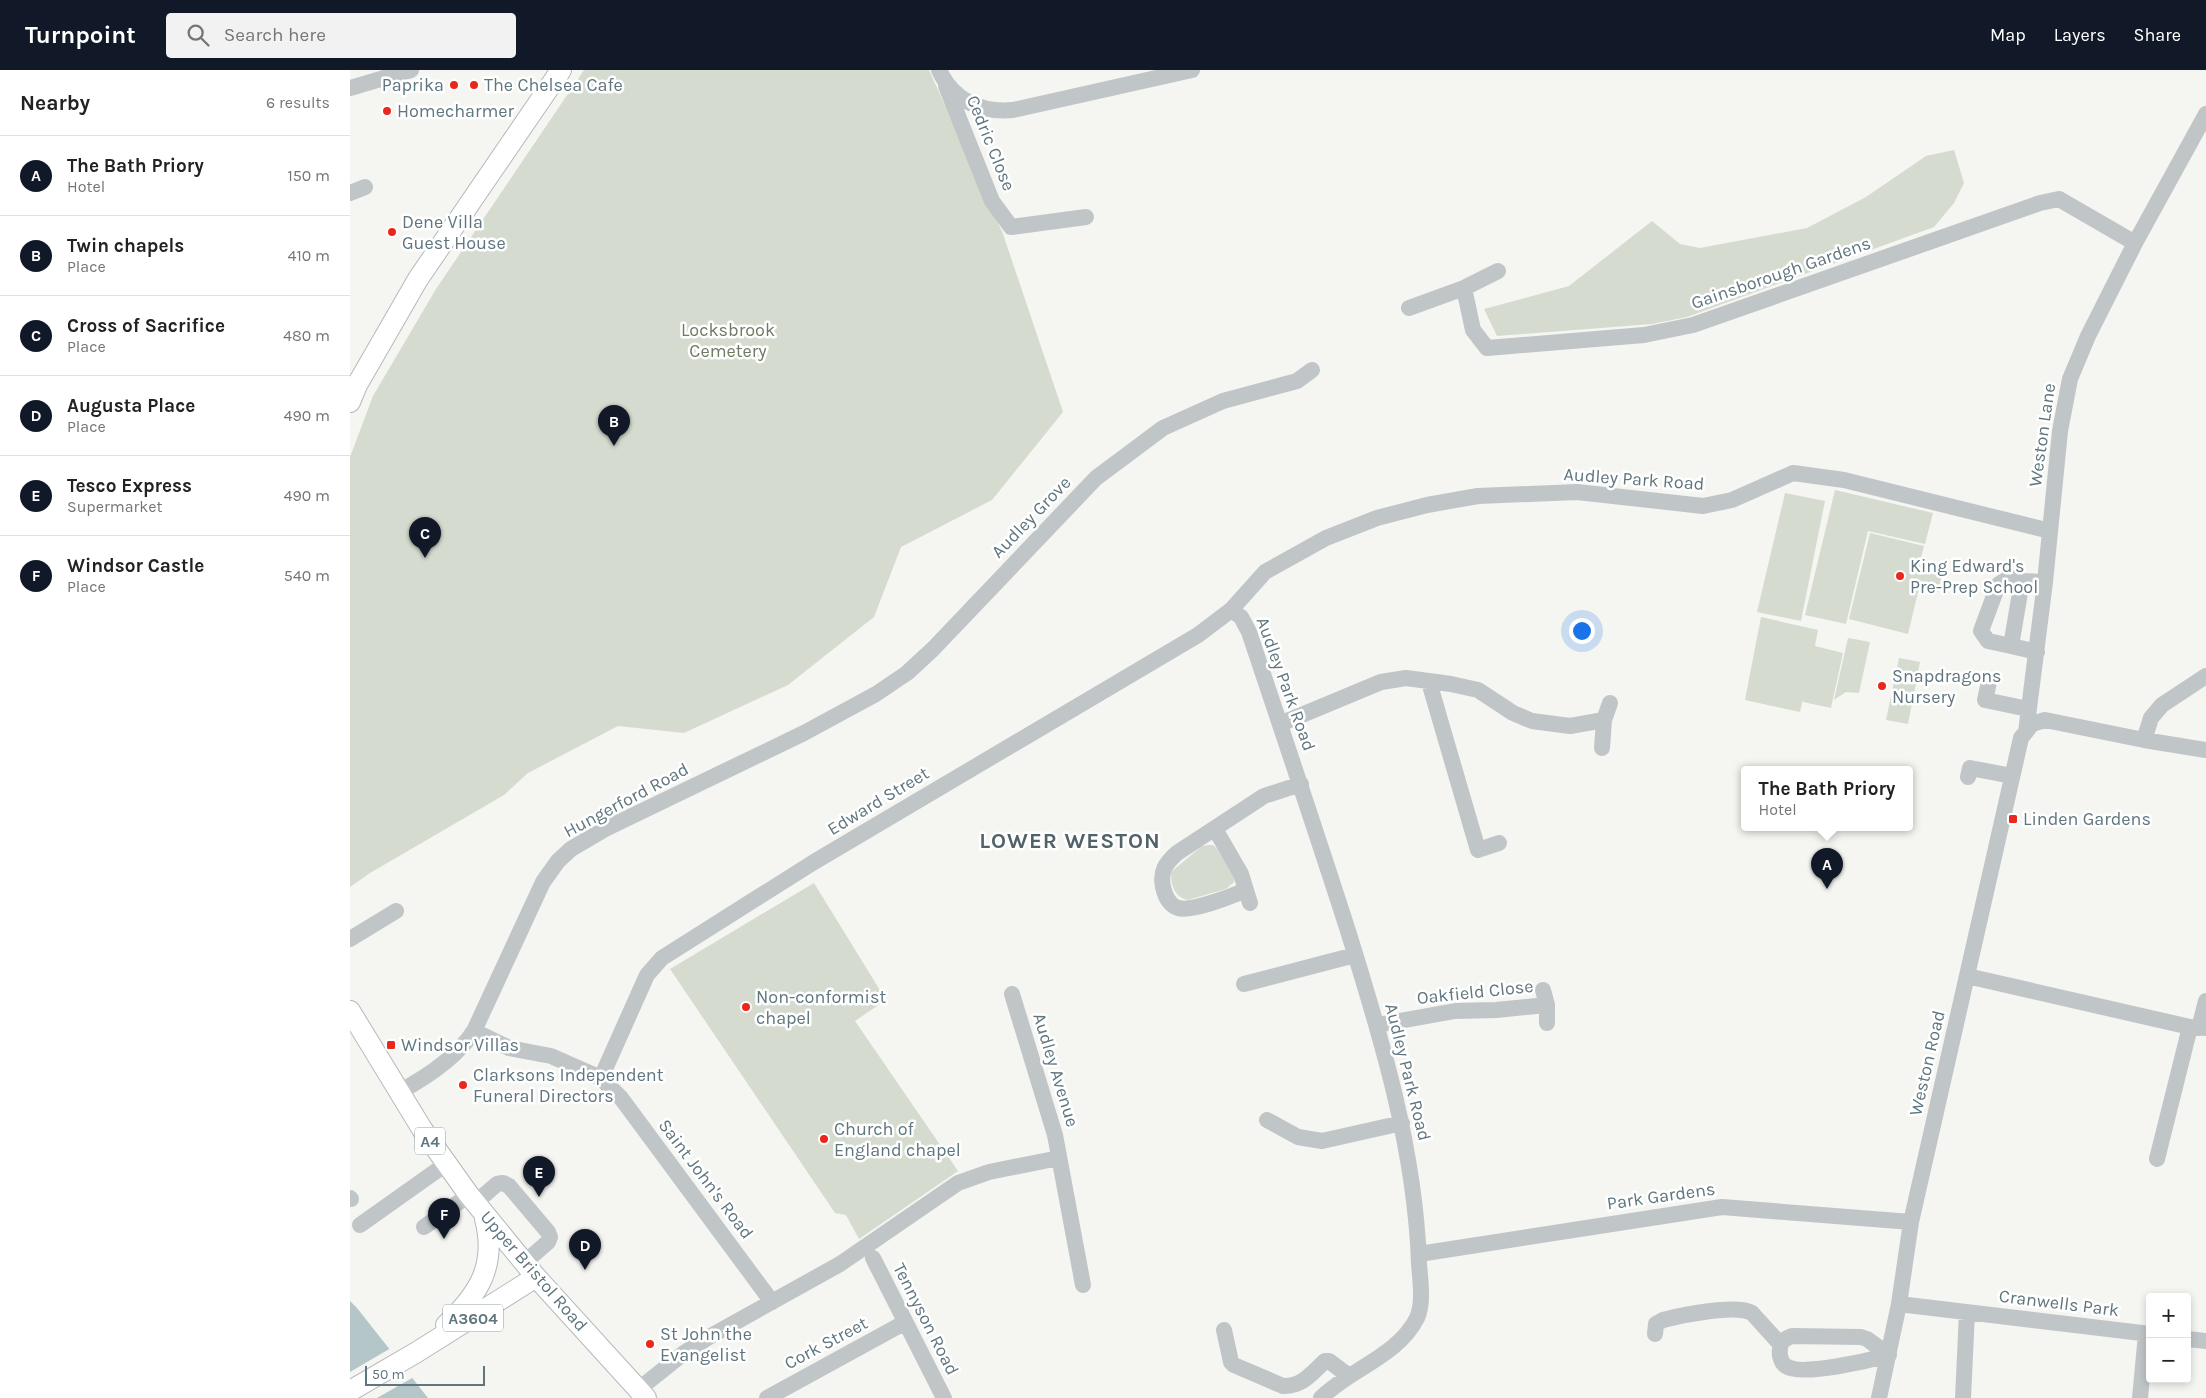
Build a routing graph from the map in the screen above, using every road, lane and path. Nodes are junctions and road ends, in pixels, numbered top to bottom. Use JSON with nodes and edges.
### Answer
{"nodes":[{"id":1,"x":412,"y":70,"type":"edge"},
{"id":2,"x":561,"y":70,"type":"edge"},
{"id":3,"x":1192,"y":70,"type":"edge"},
{"id":4,"x":942,"y":77,"type":"edge"},
{"id":5,"x":356,"y":81,"type":"edge"},
{"id":6,"x":2206,"y":114,"type":"edge"},
{"id":7,"x":1086,"y":217,"type":"dead end"},
{"id":8,"x":2135,"y":243,"type":"junction"},
{"id":9,"x":1498,"y":271,"type":"dead end"},
{"id":10,"x":1464,"y":288,"type":"junction"},
{"id":11,"x":1409,"y":308,"type":"dead end"},
{"id":12,"x":1312,"y":370,"type":"dead end"},
{"id":13,"x":350,"y":402,"type":"edge"},
{"id":14,"x":2050,"y":531,"type":"junction"},
{"id":15,"x":2022,"y":581,"type":"junction"},
{"id":16,"x":2045,"y":582,"type":"junction"},
{"id":17,"x":1231,"y":610,"type":"junction"},
{"id":18,"x":2011,"y":646,"type":"junction"},
{"id":19,"x":2037,"y":652,"type":"junction"},
{"id":20,"x":2206,"y":676,"type":"edge"},
{"id":21,"x":1429,"y":682,"type":"junction"},
{"id":22,"x":1989,"y":682,"type":"dead end"},
{"id":23,"x":1610,"y":703,"type":"dead end"},
{"id":24,"x":2028,"y":709,"type":"junction"},
{"id":25,"x":1604,"y":720,"type":"junction"},
{"id":26,"x":1280,"y":724,"type":"junction"},
{"id":27,"x":804,"y":733,"type":"joint"},
{"id":28,"x":2023,"y":735,"type":"junction"},
{"id":29,"x":2144,"y":740,"type":"junction"},
{"id":30,"x":1602,"y":748,"type":"dead end"},
{"id":31,"x":2206,"y":750,"type":"edge"},
{"id":32,"x":2012,"y":776,"type":"junction"},
{"id":33,"x":1968,"y":777,"type":"dead end"},
{"id":34,"x":1301,"y":784,"type":"junction"},
{"id":35,"x":1215,"y":829,"type":"junction"},
{"id":36,"x":1499,"y":844,"type":"dead end"},
{"id":37,"x":396,"y":911,"type":"dead end"},
{"id":38,"x":350,"y":939,"type":"edge"},
{"id":39,"x":1355,"y":955,"type":"junction"},
{"id":40,"x":1967,"y":976,"type":"junction"},
{"id":41,"x":1244,"y":984,"type":"dead end"},
{"id":42,"x":1012,"y":994,"type":"dead end"},
{"id":43,"x":2206,"y":1001,"type":"edge"},
{"id":44,"x":350,"y":1011,"type":"edge"},
{"id":45,"x":1547,"y":1023,"type":"dead end"},
{"id":46,"x":1377,"y":1024,"type":"junction"},
{"id":47,"x":2198,"y":1028,"type":"edge"},
{"id":48,"x":474,"y":1030,"type":"junction"},
{"id":49,"x":601,"y":1078,"type":"junction"},
{"id":50,"x":399,"y":1092,"type":"junction"},
{"id":51,"x":1267,"y":1120,"type":"dead end"},
{"id":52,"x":1402,"y":1123,"type":"junction"},
{"id":53,"x":1059,"y":1158,"type":"junction"},
{"id":54,"x":2157,"y":1159,"type":"dead end"},
{"id":55,"x":446,"y":1164,"type":"junction"},
{"id":56,"x":476,"y":1204,"type":"junction"},
{"id":57,"x":1911,"y":1222,"type":"junction"},
{"id":58,"x":360,"y":1225,"type":"dead end"},
{"id":59,"x":424,"y":1227,"type":"dead end"},
{"id":60,"x":871,"y":1251,"type":"junction"},
{"id":61,"x":1419,"y":1254,"type":"junction"},
{"id":62,"x":530,"y":1270,"type":"junction"},
{"id":63,"x":1083,"y":1285,"type":"dead end"},
{"id":64,"x":772,"y":1302,"type":"junction"},
{"id":65,"x":1899,"y":1304,"type":"junction"},
{"id":66,"x":1967,"y":1312,"type":"junction"},
{"id":67,"x":904,"y":1323,"type":"junction"},
{"id":68,"x":1224,"y":1330,"type":"dead end"},
{"id":69,"x":1655,"y":1334,"type":"dead end"},
{"id":70,"x":2146,"y":1334,"type":"edge"},
{"id":71,"x":2148,"y":1338,"type":"edge"},
{"id":72,"x":2191,"y":1339,"type":"edge"},
{"id":73,"x":2206,"y":1341,"type":"edge"},
{"id":74,"x":1780,"y":1344,"type":"junction"},
{"id":75,"x":413,"y":1355,"type":"junction"},
{"id":76,"x":1889,"y":1355,"type":"junction"},
{"id":77,"x":1350,"y":1376,"type":"junction"},
{"id":78,"x":1305,"y":1380,"type":"junction"},
{"id":79,"x":350,"y":1391,"type":"edge"},
{"id":80,"x":642,"y":1394,"type":"edge"},
{"id":81,"x":1322,"y":1397,"type":"edge"},
{"id":82,"x":766,"y":1398,"type":"edge"},
{"id":83,"x":944,"y":1398,"type":"edge"},
{"id":84,"x":1879,"y":1398,"type":"edge"},
{"id":85,"x":1963,"y":1398,"type":"edge"},
{"id":86,"x":2140,"y":1398,"type":"edge"}],
"edges":[{"from":1,"to":5,"type":"street"},
{"from":2,"to":13,"type":"main road"},
{"from":3,"to":4,"type":"street"},
{"from":4,"to":7,"type":"street","name":"Cedric Close"},
{"from":6,"to":8,"type":"street","name":"Weston Lane"},
{"from":8,"to":10,"type":"street","name":"Gainsborough Gardens"},
{"from":8,"to":14,"type":"street","name":"Weston Lane"},
{"from":9,"to":10,"type":"street"},
{"from":10,"to":11,"type":"street"},
{"from":12,"to":27,"type":"street","name":"Audley Grove"},
{"from":14,"to":16,"type":"street","name":"Weston Lane"},
{"from":14,"to":17,"type":"street","name":"Audley Park Road"},
{"from":15,"to":16,"type":"street"},
{"from":15,"to":18,"type":"street"},
{"from":15,"to":18,"type":"street"},
{"from":16,"to":19,"type":"street","name":"Weston Lane"},
{"from":17,"to":26,"type":"street","name":"Audley Park Road"},
{"from":17,"to":49,"type":"street","name":"Edward Street"},
{"from":18,"to":19,"type":"street"},
{"from":19,"to":24,"type":"street","name":"Weston Lane"},
{"from":20,"to":29,"type":"street"},
{"from":21,"to":25,"type":"street"},
{"from":21,"to":26,"type":"street"},
{"from":21,"to":36,"type":"street"},
{"from":22,"to":24,"type":"street"},
{"from":23,"to":25,"type":"street"},
{"from":24,"to":28,"type":"street","name":"Weston Lane"},
{"from":25,"to":30,"type":"street"},
{"from":26,"to":34,"type":"street","name":"Audley Park Road"},
{"from":27,"to":48,"type":"street","name":"Hungerford Road"},
{"from":28,"to":29,"type":"street"},
{"from":28,"to":32,"type":"street","name":"Weston Road"},
{"from":29,"to":31,"type":"street"},
{"from":32,"to":33,"type":"street"},
{"from":32,"to":40,"type":"street","name":"Weston Road"},
{"from":34,"to":35,"type":"street"},
{"from":34,"to":39,"type":"street","name":"Audley Park Road"},
{"from":35,"to":35,"type":"street"},
{"from":37,"to":38,"type":"street"},
{"from":39,"to":41,"type":"street"},
{"from":39,"to":46,"type":"street","name":"Audley Park Road"},
{"from":40,"to":47,"type":"street"},
{"from":40,"to":57,"type":"street","name":"Weston Road"},
{"from":42,"to":53,"type":"street","name":"Audley Avenue"},
{"from":43,"to":47,"type":"street"},
{"from":44,"to":50,"type":"main road","name":"Upper Bristol Road","number":"A4"},
{"from":45,"to":46,"type":"street","name":"Oakfield Close"},
{"from":46,"to":52,"type":"street","name":"Audley Park Road"},
{"from":47,"to":54,"type":"street"},
{"from":48,"to":49,"type":"street","name":"Saint John's Road"},
{"from":48,"to":50,"type":"street"},
{"from":49,"to":64,"type":"street","name":"Saint John's Road"},
{"from":50,"to":55,"type":"main road","name":"Upper Bristol Road","number":"A4"},
{"from":51,"to":52,"type":"street"},
{"from":52,"to":61,"type":"street","name":"Audley Park Road"},
{"from":53,"to":60,"type":"street"},
{"from":53,"to":63,"type":"street","name":"Audley Avenue"},
{"from":55,"to":56,"type":"main road","name":"Upper Bristol Road","number":"A4"},
{"from":55,"to":58,"type":"street"},
{"from":56,"to":59,"type":"street"},
{"from":56,"to":62,"type":"main road","name":"Upper Bristol Road","number":"A4"},
{"from":56,"to":62,"type":"street"},
{"from":56,"to":75,"type":"main road","number":"A3604"},
{"from":57,"to":61,"type":"street","name":"Park Gardens"},
{"from":57,"to":65,"type":"street","name":"Weston Road"},
{"from":60,"to":64,"type":"street"},
{"from":60,"to":67,"type":"street","name":"Tennyson Road"},
{"from":61,"to":77,"type":"street","name":"Audley Park Road"},
{"from":62,"to":75,"type":"main road","number":"A3604"},
{"from":62,"to":80,"type":"main road","name":"Upper Bristol Road","number":"A4"},
{"from":64,"to":80,"type":"street"},
{"from":65,"to":66,"type":"street","name":"Cranwells Park"},
{"from":65,"to":76,"type":"street","name":"Weston Road"},
{"from":66,"to":70,"type":"street","name":"Cranwells Park"},
{"from":66,"to":85,"type":"street"},
{"from":67,"to":82,"type":"street","name":"Cork Street"},
{"from":67,"to":83,"type":"street","name":"Tennyson Road"},
{"from":68,"to":78,"type":"street"},
{"from":69,"to":74,"type":"street"},
{"from":71,"to":86,"type":"street","name":"Cranwells Park"},
{"from":72,"to":73,"type":"street"},
{"from":74,"to":76,"type":"street"},
{"from":74,"to":76,"type":"street"},
{"from":75,"to":79,"type":"main road","number":"A3604"},
{"from":76,"to":84,"type":"street","name":"Weston Road"},
{"from":77,"to":78,"type":"street"},
{"from":77,"to":81,"type":"street","name":"Audley Park Road"},
{"from":78,"to":81,"type":"street"}]}
